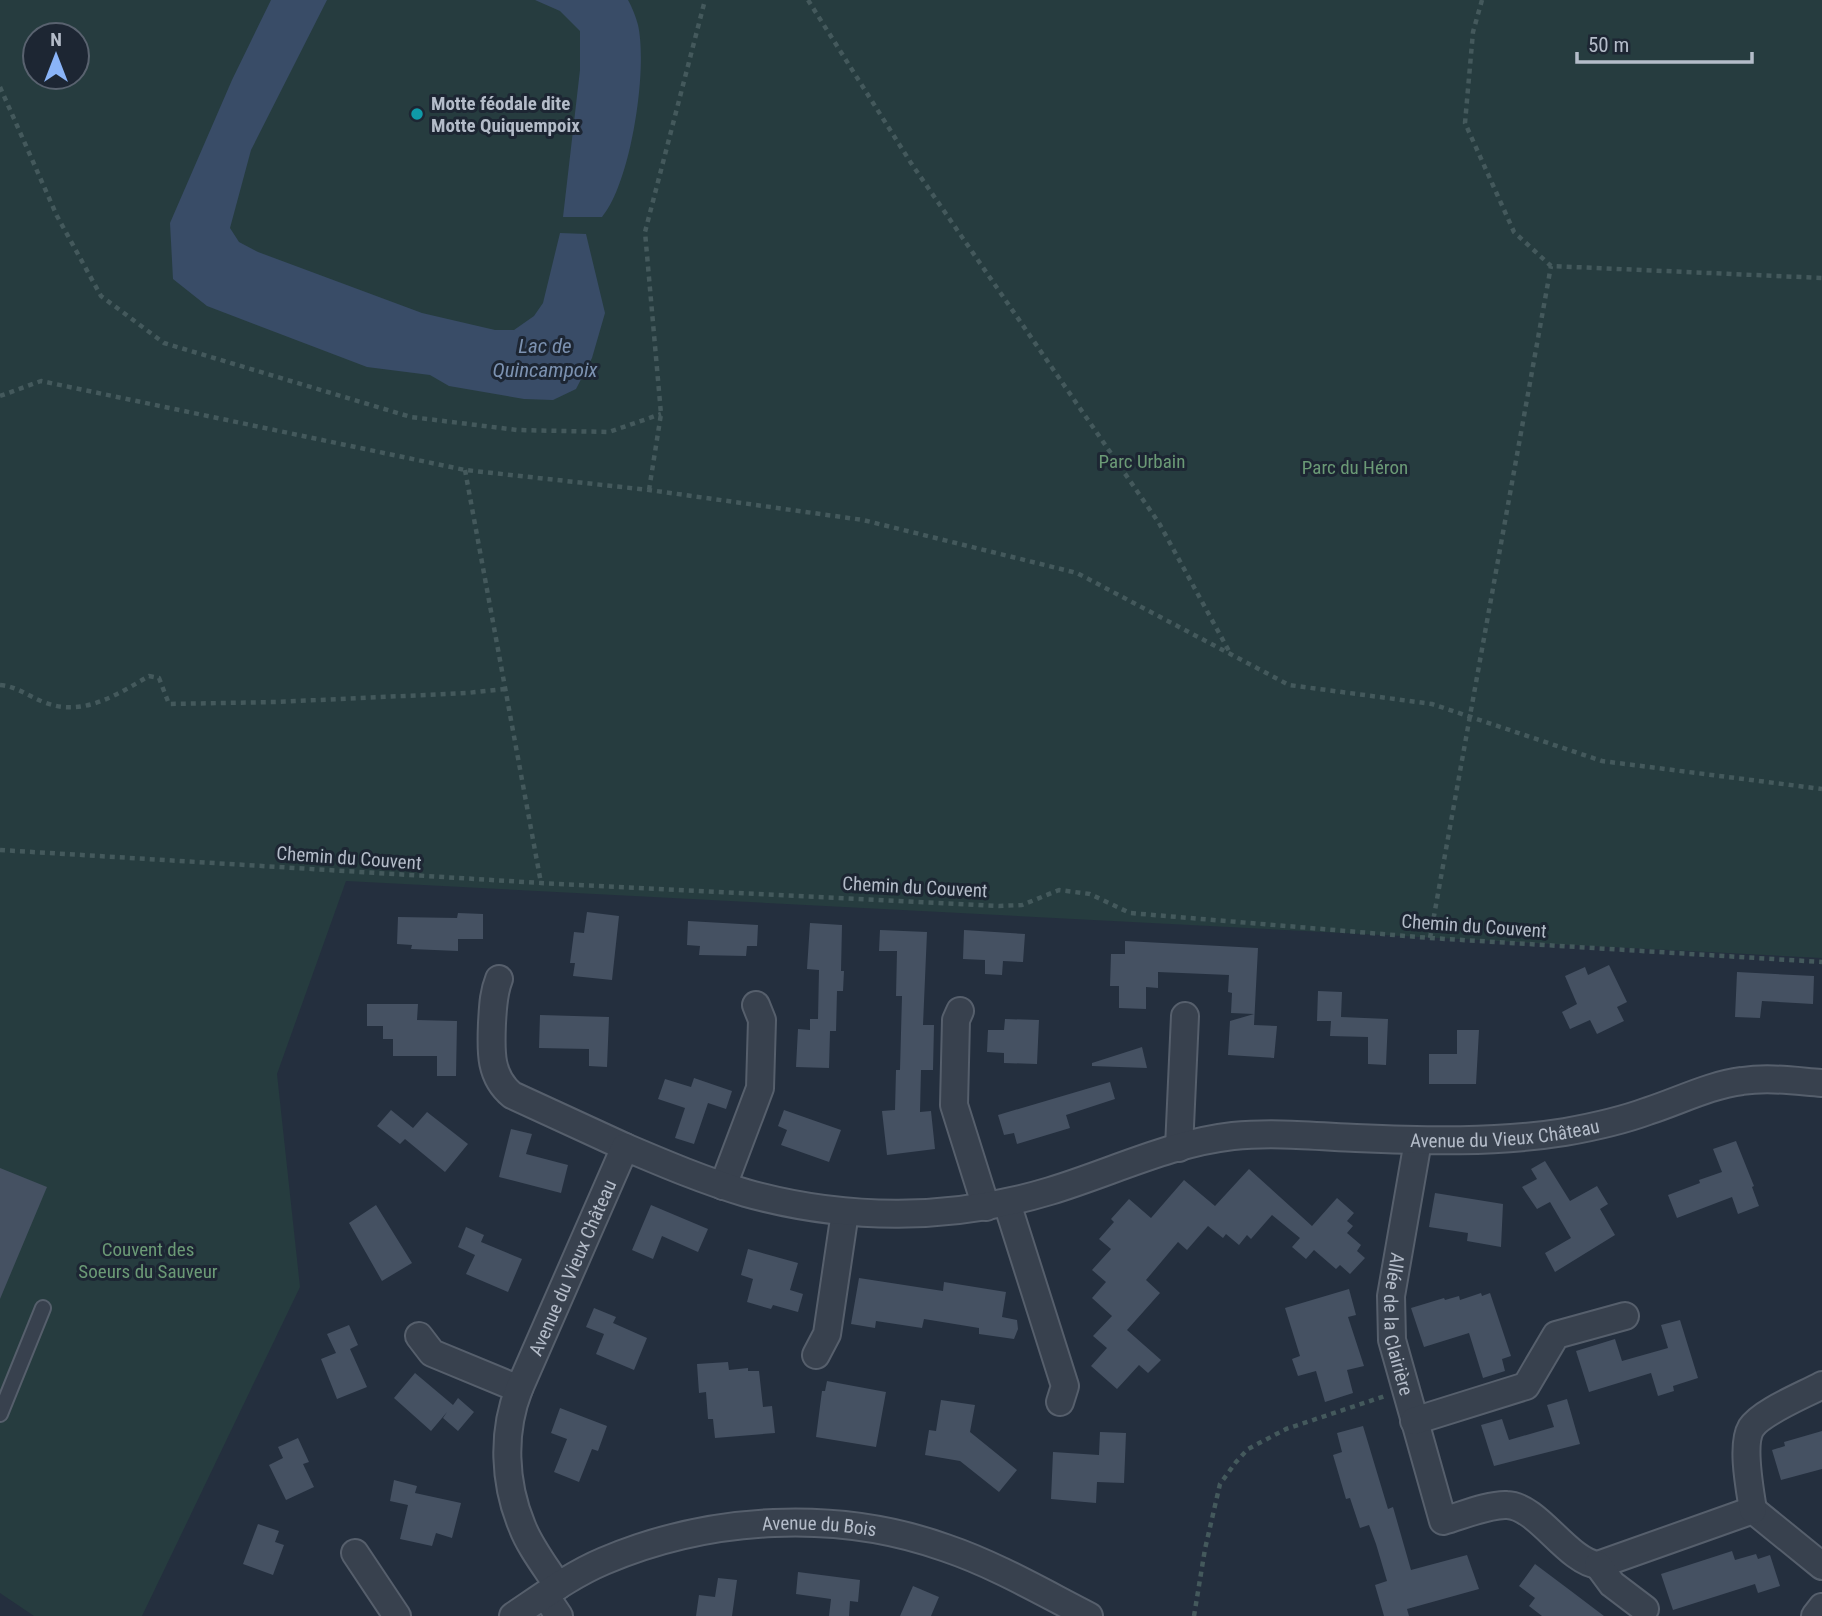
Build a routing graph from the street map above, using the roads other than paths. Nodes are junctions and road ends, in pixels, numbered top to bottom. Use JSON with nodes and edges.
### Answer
{"nodes":[{"id":1,"x":499,"y":979,"type":"dead end"},
{"id":2,"x":756,"y":1005,"type":"dead end"},
{"id":3,"x":960,"y":1011,"type":"dead end"},
{"id":4,"x":1185,"y":1016,"type":"dead end"},
{"id":5,"x":1822,"y":1083,"type":"edge"},
{"id":6,"x":1418,"y":1141,"type":"junction"},
{"id":7,"x":625,"y":1147,"type":"junction"},
{"id":8,"x":1179,"y":1148,"type":"junction"},
{"id":9,"x":723,"y":1186,"type":"junction"},
{"id":10,"x":997,"y":1205,"type":"junction"},
{"id":11,"x":845,"y":1212,"type":"junction"},
{"id":12,"x":43,"y":1308,"type":"dead end"},
{"id":13,"x":1625,"y":1316,"type":"dead end"},
{"id":14,"x":419,"y":1336,"type":"dead end"},
{"id":15,"x":816,"y":1355,"type":"dead end"},
{"id":16,"x":1822,"y":1385,"type":"edge"},
{"id":17,"x":519,"y":1389,"type":"junction"},
{"id":18,"x":1060,"y":1402,"type":"dead end"},
{"id":19,"x":0,"y":1414,"type":"edge"},
{"id":20,"x":1414,"y":1421,"type":"junction"},
{"id":21,"x":1753,"y":1510,"type":"junction"},
{"id":22,"x":355,"y":1553,"type":"dead end"},
{"id":23,"x":1598,"y":1565,"type":"junction"},
{"id":24,"x":1822,"y":1566,"type":"edge"},
{"id":25,"x":554,"y":1599,"type":"edge"},
{"id":26,"x":1822,"y":1607,"type":"edge"},
{"id":27,"x":1645,"y":1609,"type":"dead end"},
{"id":28,"x":397,"y":1616,"type":"edge"},
{"id":29,"x":513,"y":1616,"type":"edge"},
{"id":30,"x":1089,"y":1616,"type":"edge"},
{"id":31,"x":1815,"y":1616,"type":"edge"}],
"edges":[{"from":1,"to":7,"type":"street","name":"Avenue du Vieux Château"},
{"from":2,"to":9,"type":"street"},
{"from":3,"to":10,"type":"street"},
{"from":4,"to":8,"type":"street"},
{"from":5,"to":6,"type":"street","name":"Avenue du Vieux Château"},
{"from":6,"to":8,"type":"street","name":"Avenue du Vieux Château"},
{"from":6,"to":20,"type":"street","name":"Allée de la Clairière"},
{"from":7,"to":9,"type":"street","name":"Avenue du Vieux Château"},
{"from":7,"to":17,"type":"street","name":"Avenue du Vieux Château"},
{"from":8,"to":10,"type":"street","name":"Avenue du Vieux Château"},
{"from":9,"to":11,"type":"street","name":"Avenue du Vieux Château"},
{"from":10,"to":11,"type":"street","name":"Avenue du Vieux Château"},
{"from":10,"to":18,"type":"street"},
{"from":11,"to":15,"type":"street"},
{"from":12,"to":19,"type":"lane"},
{"from":13,"to":20,"type":"street","name":"Allée de la Clairière"},
{"from":14,"to":17,"type":"street"},
{"from":16,"to":21,"type":"street"},
{"from":17,"to":25,"type":"street","name":"Avenue du Vieux Château"},
{"from":20,"to":23,"type":"street","name":"Allée de la Clairière"},
{"from":21,"to":23,"type":"street"},
{"from":21,"to":24,"type":"street"},
{"from":22,"to":28,"type":"street"},
{"from":23,"to":27,"type":"street","name":"Allée de la Clairière"},
{"from":25,"to":29,"type":"street","name":"Avenue du Bois"},
{"from":25,"to":30,"type":"street","name":"Avenue du Bois"},
{"from":26,"to":31,"type":"street"}]}
